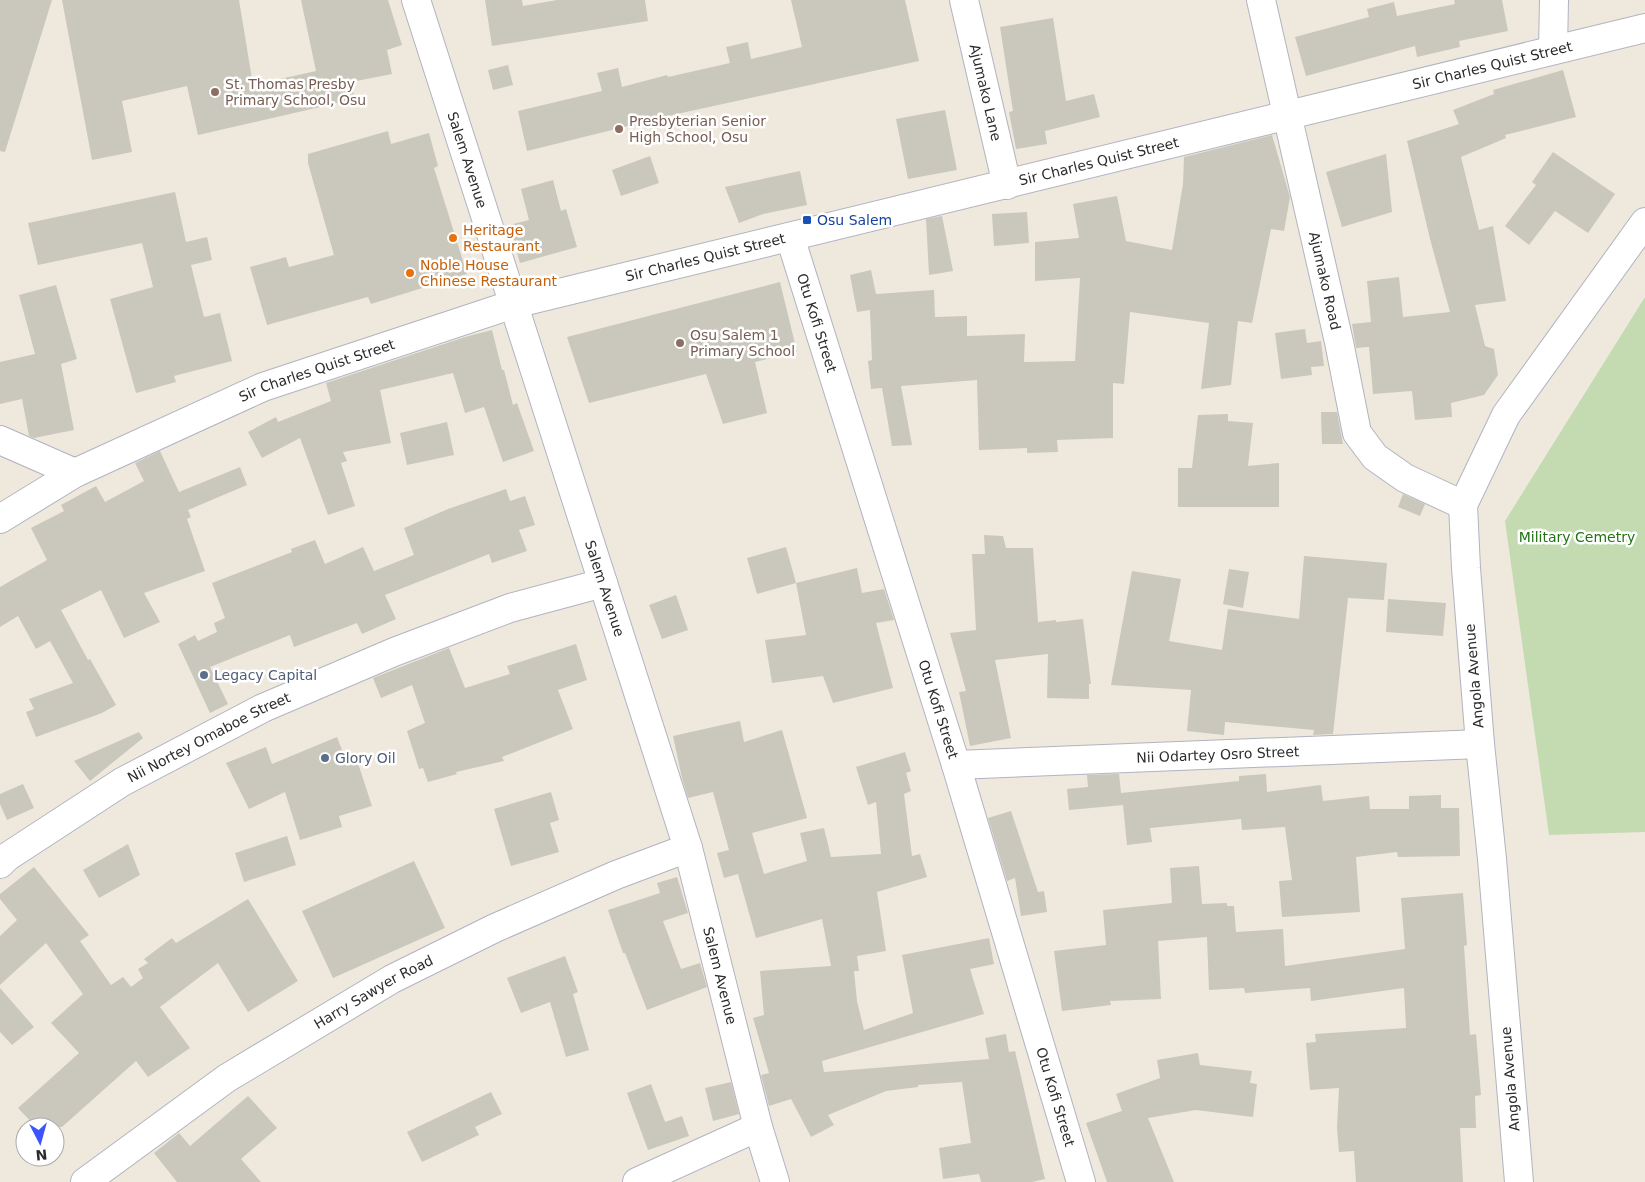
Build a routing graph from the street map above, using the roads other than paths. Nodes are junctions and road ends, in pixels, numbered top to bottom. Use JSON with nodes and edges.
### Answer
{"nodes":[{"id":1,"x":416,"y":0,"type":"edge"},
{"id":2,"x":964,"y":0,"type":"edge"},
{"id":3,"x":1262,"y":0,"type":"edge"},
{"id":4,"x":1554,"y":0,"type":"edge"},
{"id":5,"x":1645,"y":28,"type":"edge"},
{"id":6,"x":1553,"y":50,"type":"junction"},
{"id":7,"x":1288,"y":116,"type":"junction"},
{"id":8,"x":1007,"y":185,"type":"junction"},
{"id":9,"x":1645,"y":222,"type":"edge"},
{"id":10,"x":790,"y":237,"type":"junction"},
{"id":11,"x":514,"y":304,"type":"junction"},
{"id":12,"x":0,"y":440,"type":"edge"},
{"id":13,"x":74,"y":473,"type":"junction"},
{"id":14,"x":1463,"y":506,"type":"junction"},
{"id":15,"x":0,"y":519,"type":"edge"},
{"id":16,"x":603,"y":582,"type":"junction"},
{"id":17,"x":1480,"y":744,"type":"junction"},
{"id":18,"x":956,"y":765,"type":"junction"},
{"id":19,"x":688,"y":848,"type":"junction"},
{"id":20,"x":0,"y":864,"type":"edge"},
{"id":21,"x":758,"y":1127,"type":"junction"},
{"id":22,"x":85,"y":1182,"type":"edge"},
{"id":23,"x":637,"y":1182,"type":"edge"},
{"id":24,"x":775,"y":1182,"type":"edge"},
{"id":25,"x":1081,"y":1182,"type":"edge"},
{"id":26,"x":1519,"y":1182,"type":"edge"}],
"edges":[{"from":1,"to":11,"type":"street","name":"Salem Avenue"},
{"from":2,"to":8,"type":"street","name":"Ajumako Lane"},
{"from":3,"to":7,"type":"street","name":"Ajumako Road"},
{"from":4,"to":6,"type":"street"},
{"from":5,"to":6,"type":"street","name":"Sir Charles Quist Street"},
{"from":6,"to":7,"type":"street","name":"Sir Charles Quist Street"},
{"from":7,"to":8,"type":"street","name":"Sir Charles Quist Street"},
{"from":7,"to":14,"type":"street","name":"Ajumako Road"},
{"from":8,"to":10,"type":"street","name":"Sir Charles Quist Street"},
{"from":9,"to":14,"type":"street","name":"Angola Avenue"},
{"from":10,"to":11,"type":"street","name":"Sir Charles Quist Street"},
{"from":10,"to":18,"type":"street","name":"Otu Kofi Street"},
{"from":11,"to":13,"type":"street","name":"Sir Charles Quist Street"},
{"from":11,"to":16,"type":"street","name":"Salem Avenue"},
{"from":12,"to":13,"type":"street"},
{"from":13,"to":15,"type":"street","name":"Sir Charles Quist Street"},
{"from":14,"to":17,"type":"street","name":"Angola Avenue"},
{"from":16,"to":19,"type":"street","name":"Salem Avenue"},
{"from":16,"to":20,"type":"street","name":"Nii Nortey Omaboe Street"},
{"from":17,"to":18,"type":"street","name":"Nii Odartey Osro Street"},
{"from":17,"to":26,"type":"street","name":"Angola Avenue"},
{"from":18,"to":25,"type":"street","name":"Otu Kofi Street"},
{"from":19,"to":21,"type":"street","name":"Salem Avenue"},
{"from":19,"to":22,"type":"street","name":"Harry Sawyer Road"},
{"from":21,"to":23,"type":"street"},
{"from":21,"to":24,"type":"street","name":"Salem Avenue"}]}
